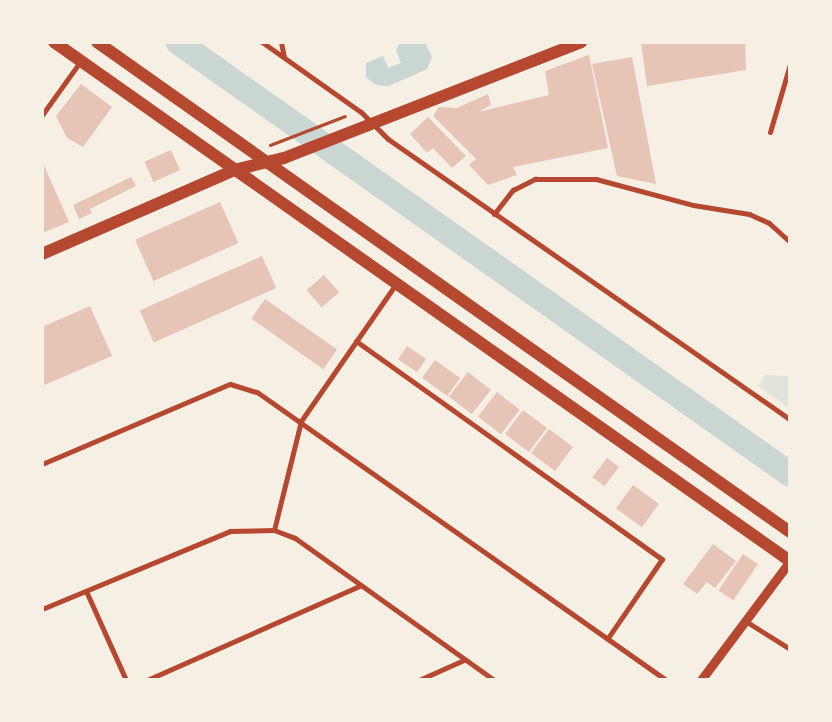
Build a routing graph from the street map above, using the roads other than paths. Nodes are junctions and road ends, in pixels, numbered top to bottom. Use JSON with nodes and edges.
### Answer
{"nodes":[{"id":1,"x":54,"y":42,"type":"edge"},
{"id":2,"x":97,"y":42,"type":"edge"},
{"id":3,"x":262,"y":42,"type":"edge"},
{"id":4,"x":281,"y":42,"type":"edge"},
{"id":5,"x":581,"y":42,"type":"edge"},
{"id":6,"x":284,"y":58,"type":"junction"},
{"id":7,"x":80,"y":62,"type":"junction"},
{"id":8,"x":790,"y":64,"type":"edge"},
{"id":9,"x":42,"y":115,"type":"edge"},
{"id":10,"x":372,"y":123,"type":"junction"},
{"id":11,"x":770,"y":132,"type":"dead end"},
{"id":12,"x":268,"y":163,"type":"junction"},
{"id":13,"x":234,"y":170,"type":"junction"},
{"id":14,"x":494,"y":214,"type":"junction"},
{"id":15,"x":790,"y":242,"type":"edge"},
{"id":16,"x":42,"y":254,"type":"edge"},
{"id":17,"x":396,"y":284,"type":"junction"},
{"id":18,"x":356,"y":341,"type":"junction"},
{"id":19,"x":790,"y":419,"type":"edge"},
{"id":20,"x":301,"y":421,"type":"junction"},
{"id":21,"x":42,"y":464,"type":"edge"},
{"id":22,"x":274,"y":530,"type":"junction"},
{"id":23,"x":790,"y":532,"type":"edge"},
{"id":24,"x":790,"y":561,"type":"edge"},
{"id":25,"x":361,"y":586,"type":"junction"},
{"id":26,"x":86,"y":591,"type":"junction"},
{"id":27,"x":42,"y":609,"type":"edge"},
{"id":28,"x":747,"y":622,"type":"junction"},
{"id":29,"x":608,"y":638,"type":"junction"},
{"id":30,"x":790,"y":649,"type":"edge"},
{"id":31,"x":464,"y":660,"type":"junction"},
{"id":32,"x":126,"y":680,"type":"edge"},
{"id":33,"x":147,"y":680,"type":"edge"},
{"id":34,"x":419,"y":680,"type":"edge"},
{"id":35,"x":494,"y":680,"type":"edge"},
{"id":36,"x":666,"y":680,"type":"edge"},
{"id":37,"x":701,"y":680,"type":"edge"}],
"edges":[{"from":1,"to":7,"type":"main road"},
{"from":2,"to":12,"type":"main road"},
{"from":3,"to":6,"type":"street"},
{"from":4,"to":6,"type":"street"},
{"from":5,"to":10,"type":"main road"},
{"from":6,"to":10,"type":"street"},
{"from":7,"to":9,"type":"street"},
{"from":7,"to":13,"type":"main road"},
{"from":8,"to":11,"type":"street"},
{"from":10,"to":12,"type":"main road"},
{"from":10,"to":14,"type":"street"},
{"from":12,"to":13,"type":"main road"},
{"from":12,"to":23,"type":"main road"},
{"from":13,"to":16,"type":"main road"},
{"from":13,"to":17,"type":"main road"},
{"from":14,"to":15,"type":"street"},
{"from":14,"to":19,"type":"street"},
{"from":17,"to":18,"type":"street"},
{"from":17,"to":24,"type":"main road"},
{"from":18,"to":20,"type":"street"},
{"from":18,"to":29,"type":"street"},
{"from":20,"to":21,"type":"street"},
{"from":20,"to":22,"type":"street"},
{"from":20,"to":29,"type":"street"},
{"from":22,"to":25,"type":"street"},
{"from":22,"to":26,"type":"street"},
{"from":24,"to":28,"type":"street"},
{"from":25,"to":31,"type":"street"},
{"from":25,"to":33,"type":"street"},
{"from":26,"to":27,"type":"street"},
{"from":26,"to":32,"type":"street"},
{"from":28,"to":30,"type":"street"},
{"from":28,"to":37,"type":"street"},
{"from":29,"to":36,"type":"street"},
{"from":31,"to":34,"type":"street"},
{"from":31,"to":35,"type":"street"}]}
